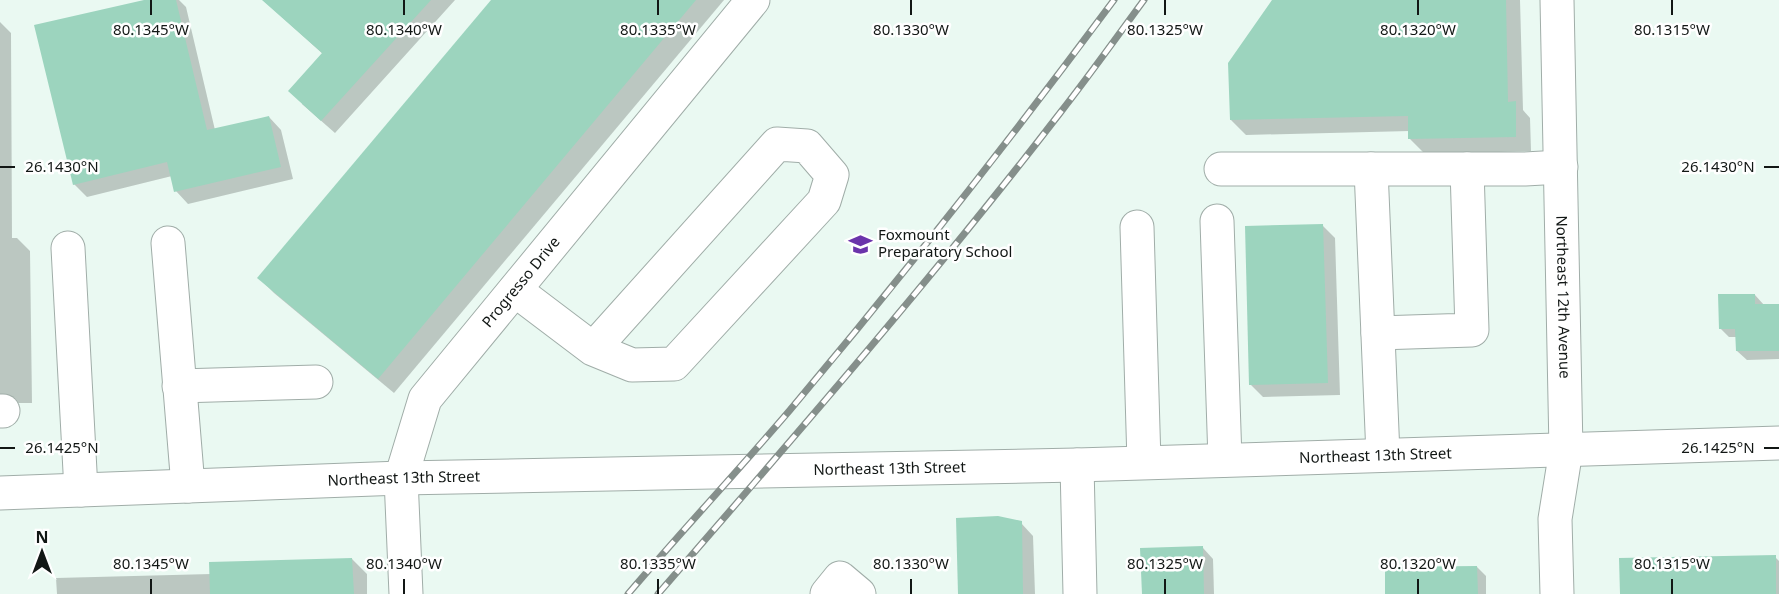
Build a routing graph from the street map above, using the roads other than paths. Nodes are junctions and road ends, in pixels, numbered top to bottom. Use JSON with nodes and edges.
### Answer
{"nodes":[{"id":1,"x":1557,"y":0,"type":"edge"},
{"id":2,"x":748,"y":6,"type":"edge"},
{"id":3,"x":1561,"y":167,"type":"junction"},
{"id":4,"x":1221,"y":169,"type":"dead end"},
{"id":5,"x":1371,"y":169,"type":"junction"},
{"id":6,"x":1467,"y":169,"type":"junction"},
{"id":7,"x":1217,"y":221,"type":"dead end"},
{"id":8,"x":1137,"y":226,"type":"dead end"},
{"id":9,"x":168,"y":243,"type":"dead end"},
{"id":10,"x":68,"y":248,"type":"dead end"},
{"id":11,"x":515,"y":290,"type":"junction"},
{"id":12,"x":1378,"y":333,"type":"junction"},
{"id":13,"x":593,"y":349,"type":"junction"},
{"id":14,"x":316,"y":382,"type":"dead end"},
{"id":15,"x":179,"y":386,"type":"junction"},
{"id":16,"x":1779,"y":443,"type":"edge"},
{"id":17,"x":1566,"y":450,"type":"junction"},
{"id":18,"x":1383,"y":455,"type":"junction"},
{"id":19,"x":1225,"y":460,"type":"junction"},
{"id":20,"x":1144,"y":462,"type":"junction"},
{"id":21,"x":1077,"y":465,"type":"junction"},
{"id":22,"x":401,"y":478,"type":"junction"},
{"id":23,"x":188,"y":486,"type":"junction"},
{"id":24,"x":81,"y":490,"type":"junction"},
{"id":25,"x":0,"y":493,"type":"edge"},
{"id":26,"x":406,"y":594,"type":"edge"},
{"id":27,"x":827,"y":594,"type":"edge"},
{"id":28,"x":859,"y":594,"type":"edge"},
{"id":29,"x":1080,"y":594,"type":"edge"},
{"id":30,"x":1557,"y":594,"type":"edge"}],
"edges":[{"from":1,"to":3,"type":"street","name":"Northeast 12th Avenue"},
{"from":2,"to":11,"type":"street","name":"Progresso Drive"},
{"from":3,"to":6,"type":"street"},
{"from":3,"to":17,"type":"street","name":"Northeast 12th Avenue"},
{"from":4,"to":5,"type":"street"},
{"from":5,"to":6,"type":"street"},
{"from":5,"to":12,"type":"street"},
{"from":6,"to":12,"type":"street"},
{"from":7,"to":19,"type":"street"},
{"from":8,"to":20,"type":"street"},
{"from":9,"to":15,"type":"street"},
{"from":10,"to":24,"type":"street"},
{"from":11,"to":13,"type":"street"},
{"from":11,"to":22,"type":"street","name":"Progresso Drive"},
{"from":12,"to":18,"type":"street"},
{"from":13,"to":13,"type":"street"},
{"from":14,"to":15,"type":"street"},
{"from":15,"to":23,"type":"street"},
{"from":16,"to":17,"type":"street","name":"Northeast 13th Street"},
{"from":17,"to":18,"type":"street","name":"Northeast 13th Street"},
{"from":17,"to":30,"type":"street","name":"Northeast 12th Avenue"},
{"from":18,"to":19,"type":"street","name":"Northeast 13th Street"},
{"from":19,"to":20,"type":"street","name":"Northeast 13th Street"},
{"from":20,"to":21,"type":"street","name":"Northeast 13th Street"},
{"from":21,"to":22,"type":"street","name":"Northeast 13th Street"},
{"from":21,"to":29,"type":"street"},
{"from":22,"to":23,"type":"street","name":"Northeast 13th Street"},
{"from":22,"to":26,"type":"street","name":"Progresso Drive"},
{"from":23,"to":24,"type":"street","name":"Northeast 13th Street"},
{"from":24,"to":25,"type":"street","name":"Northeast 13th Street"},
{"from":27,"to":28,"type":"street"}]}
